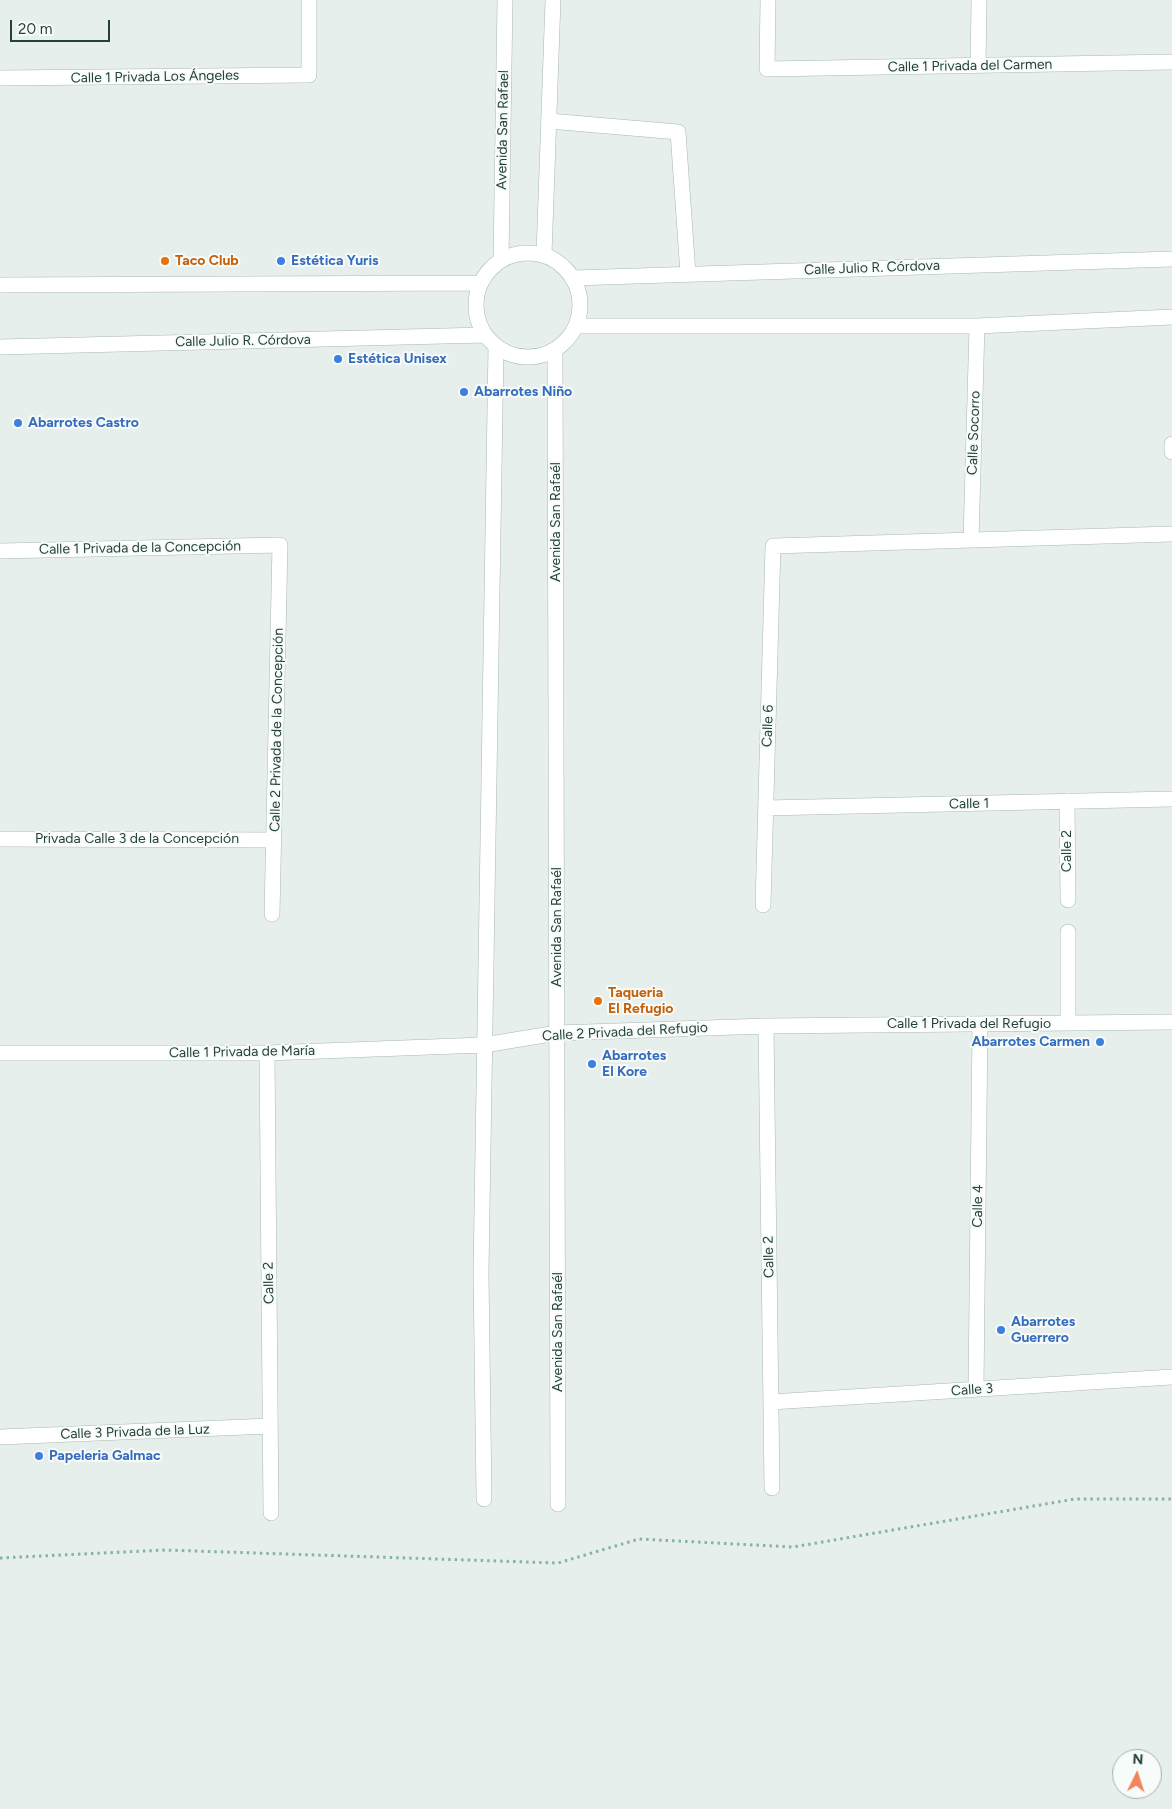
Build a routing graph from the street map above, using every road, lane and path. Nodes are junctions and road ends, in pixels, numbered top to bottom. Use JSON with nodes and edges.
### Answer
{"nodes":[{"id":1,"x":309,"y":0,"type":"edge"},
{"id":2,"x":505,"y":0,"type":"edge"},
{"id":3,"x":553,"y":0,"type":"edge"},
{"id":4,"x":768,"y":0,"type":"edge"},
{"id":5,"x":979,"y":0,"type":"edge"},
{"id":6,"x":1172,"y":62,"type":"edge"},
{"id":7,"x":978,"y":66,"type":"junction"},
{"id":8,"x":0,"y":78,"type":"edge"},
{"id":9,"x":548,"y":121,"type":"junction"},
{"id":10,"x":544,"y":255,"type":"junction"},
{"id":11,"x":1172,"y":259,"type":"edge"},
{"id":12,"x":501,"y":260,"type":"junction"},
{"id":13,"x":688,"y":274,"type":"junction"},
{"id":14,"x":573,"y":278,"type":"junction"},
{"id":15,"x":480,"y":283,"type":"junction"},
{"id":16,"x":0,"y":285,"type":"edge"},
{"id":17,"x":1172,"y":317,"type":"edge"},
{"id":18,"x":576,"y":326,"type":"junction"},
{"id":19,"x":977,"y":326,"type":"junction"},
{"id":20,"x":485,"y":335,"type":"junction"},
{"id":21,"x":496,"y":346,"type":"junction"},
{"id":22,"x":0,"y":347,"type":"edge"},
{"id":23,"x":555,"y":350,"type":"junction"},
{"id":24,"x":1172,"y":444,"type":"edge"},
{"id":25,"x":1172,"y":452,"type":"edge"},
{"id":26,"x":1172,"y":534,"type":"edge"},
{"id":27,"x":971,"y":540,"type":"junction"},
{"id":28,"x":280,"y":545,"type":"joint"},
{"id":29,"x":0,"y":550,"type":"edge"},
{"id":30,"x":1172,"y":799,"type":"edge"},
{"id":31,"x":1067,"y":801,"type":"junction"},
{"id":32,"x":766,"y":808,"type":"junction"},
{"id":33,"x":0,"y":839,"type":"edge"},
{"id":34,"x":274,"y":840,"type":"junction"},
{"id":35,"x":1068,"y":900,"type":"dead end"},
{"id":36,"x":763,"y":905,"type":"dead end"},
{"id":37,"x":272,"y":914,"type":"dead end"},
{"id":38,"x":1068,"y":932,"type":"dead end"},
{"id":39,"x":1172,"y":1022,"type":"edge"},
{"id":40,"x":1068,"y":1023,"type":"junction"},
{"id":41,"x":980,"y":1024,"type":"junction"},
{"id":42,"x":766,"y":1026,"type":"junction"},
{"id":43,"x":558,"y":1033,"type":"junction"},
{"id":44,"x":484,"y":1045,"type":"junction"},
{"id":45,"x":0,"y":1053,"type":"edge"},
{"id":46,"x":267,"y":1053,"type":"junction"},
{"id":47,"x":1172,"y":1377,"type":"edge"},
{"id":48,"x":976,"y":1389,"type":"junction"},
{"id":49,"x":771,"y":1402,"type":"junction"},
{"id":50,"x":270,"y":1426,"type":"junction"},
{"id":51,"x":0,"y":1437,"type":"edge"},
{"id":52,"x":772,"y":1488,"type":"dead end"},
{"id":53,"x":484,"y":1499,"type":"dead end"},
{"id":54,"x":1172,"y":1499,"type":"edge"},
{"id":55,"x":558,"y":1504,"type":"dead end"},
{"id":56,"x":271,"y":1513,"type":"dead end"},
{"id":57,"x":0,"y":1558,"type":"edge"}],
"edges":[{"from":1,"to":8,"type":"street","name":"Calle 1 Privada Los Ángeles"},
{"from":2,"to":12,"type":"street","name":"Avenida San Rafael"},
{"from":3,"to":9,"type":"street"},
{"from":4,"to":7,"type":"street","name":"Calle 1 Privada del Carmen"},
{"from":5,"to":7,"type":"street"},
{"from":6,"to":7,"type":"street","name":"Calle 1 Privada del Carmen"},
{"from":9,"to":10,"type":"street"},
{"from":9,"to":13,"type":"street"},
{"from":10,"to":12,"type":"street"},
{"from":10,"to":14,"type":"street"},
{"from":11,"to":13,"type":"street","name":"Calle Julio R. Córdova"},
{"from":12,"to":15,"type":"street"},
{"from":13,"to":14,"type":"street","name":"Calle Julio R. Córdova"},
{"from":14,"to":18,"type":"street"},
{"from":15,"to":16,"type":"street"},
{"from":15,"to":20,"type":"street"},
{"from":17,"to":19,"type":"street"},
{"from":18,"to":19,"type":"street"},
{"from":18,"to":23,"type":"street"},
{"from":19,"to":27,"type":"street","name":"Calle Socorro"},
{"from":20,"to":21,"type":"street"},
{"from":20,"to":22,"type":"street","name":"Calle Julio R. Córdova"},
{"from":21,"to":23,"type":"street"},
{"from":21,"to":44,"type":"street"},
{"from":23,"to":43,"type":"street","name":"Avenida San Rafaél"},
{"from":24,"to":25,"type":"street"},
{"from":26,"to":27,"type":"street"},
{"from":27,"to":32,"type":"street","name":"Calle 6"},
{"from":28,"to":29,"type":"street","name":"Calle 1 Privada de la Concepción"},
{"from":28,"to":34,"type":"street","name":"Calle 2 Privada de la Concepción"},
{"from":30,"to":31,"type":"street","name":"Calle 1"},
{"from":31,"to":32,"type":"street","name":"Calle 1"},
{"from":31,"to":35,"type":"street","name":"Calle 2"},
{"from":32,"to":36,"type":"street","name":"Calle 6"},
{"from":33,"to":34,"type":"street","name":"Privada Calle 3 de la Concepción"},
{"from":34,"to":37,"type":"street","name":"Calle 2 Privada de la Concepción"},
{"from":38,"to":40,"type":"street"},
{"from":39,"to":40,"type":"street","name":"Calle 1 Privada del Refugio"},
{"from":40,"to":41,"type":"street","name":"Calle 1 Privada del Refugio"},
{"from":41,"to":42,"type":"street","name":"Calle 1 Privada del Refugio"},
{"from":41,"to":48,"type":"street","name":"Calle 4"},
{"from":42,"to":43,"type":"street","name":"Calle 2 Privada del Refugio"},
{"from":42,"to":49,"type":"street","name":"Calle 2"},
{"from":43,"to":44,"type":"street","name":"Calle 2 Privada del Refugio"},
{"from":43,"to":55,"type":"street","name":"Avenida San Rafaél"},
{"from":44,"to":46,"type":"street","name":"Calle 1 Privada de María"},
{"from":44,"to":53,"type":"street"},
{"from":45,"to":46,"type":"street","name":"Calle 1 Privada de María"},
{"from":46,"to":50,"type":"street","name":"Calle 2"},
{"from":47,"to":48,"type":"street","name":"Calle 3"},
{"from":48,"to":49,"type":"street","name":"Calle 3"},
{"from":49,"to":52,"type":"street","name":"Calle 2"},
{"from":50,"to":51,"type":"street","name":"Calle 3 Privada de la Luz"},
{"from":50,"to":56,"type":"street","name":"Calle 2"},
{"from":54,"to":57,"type":"path"}]}
